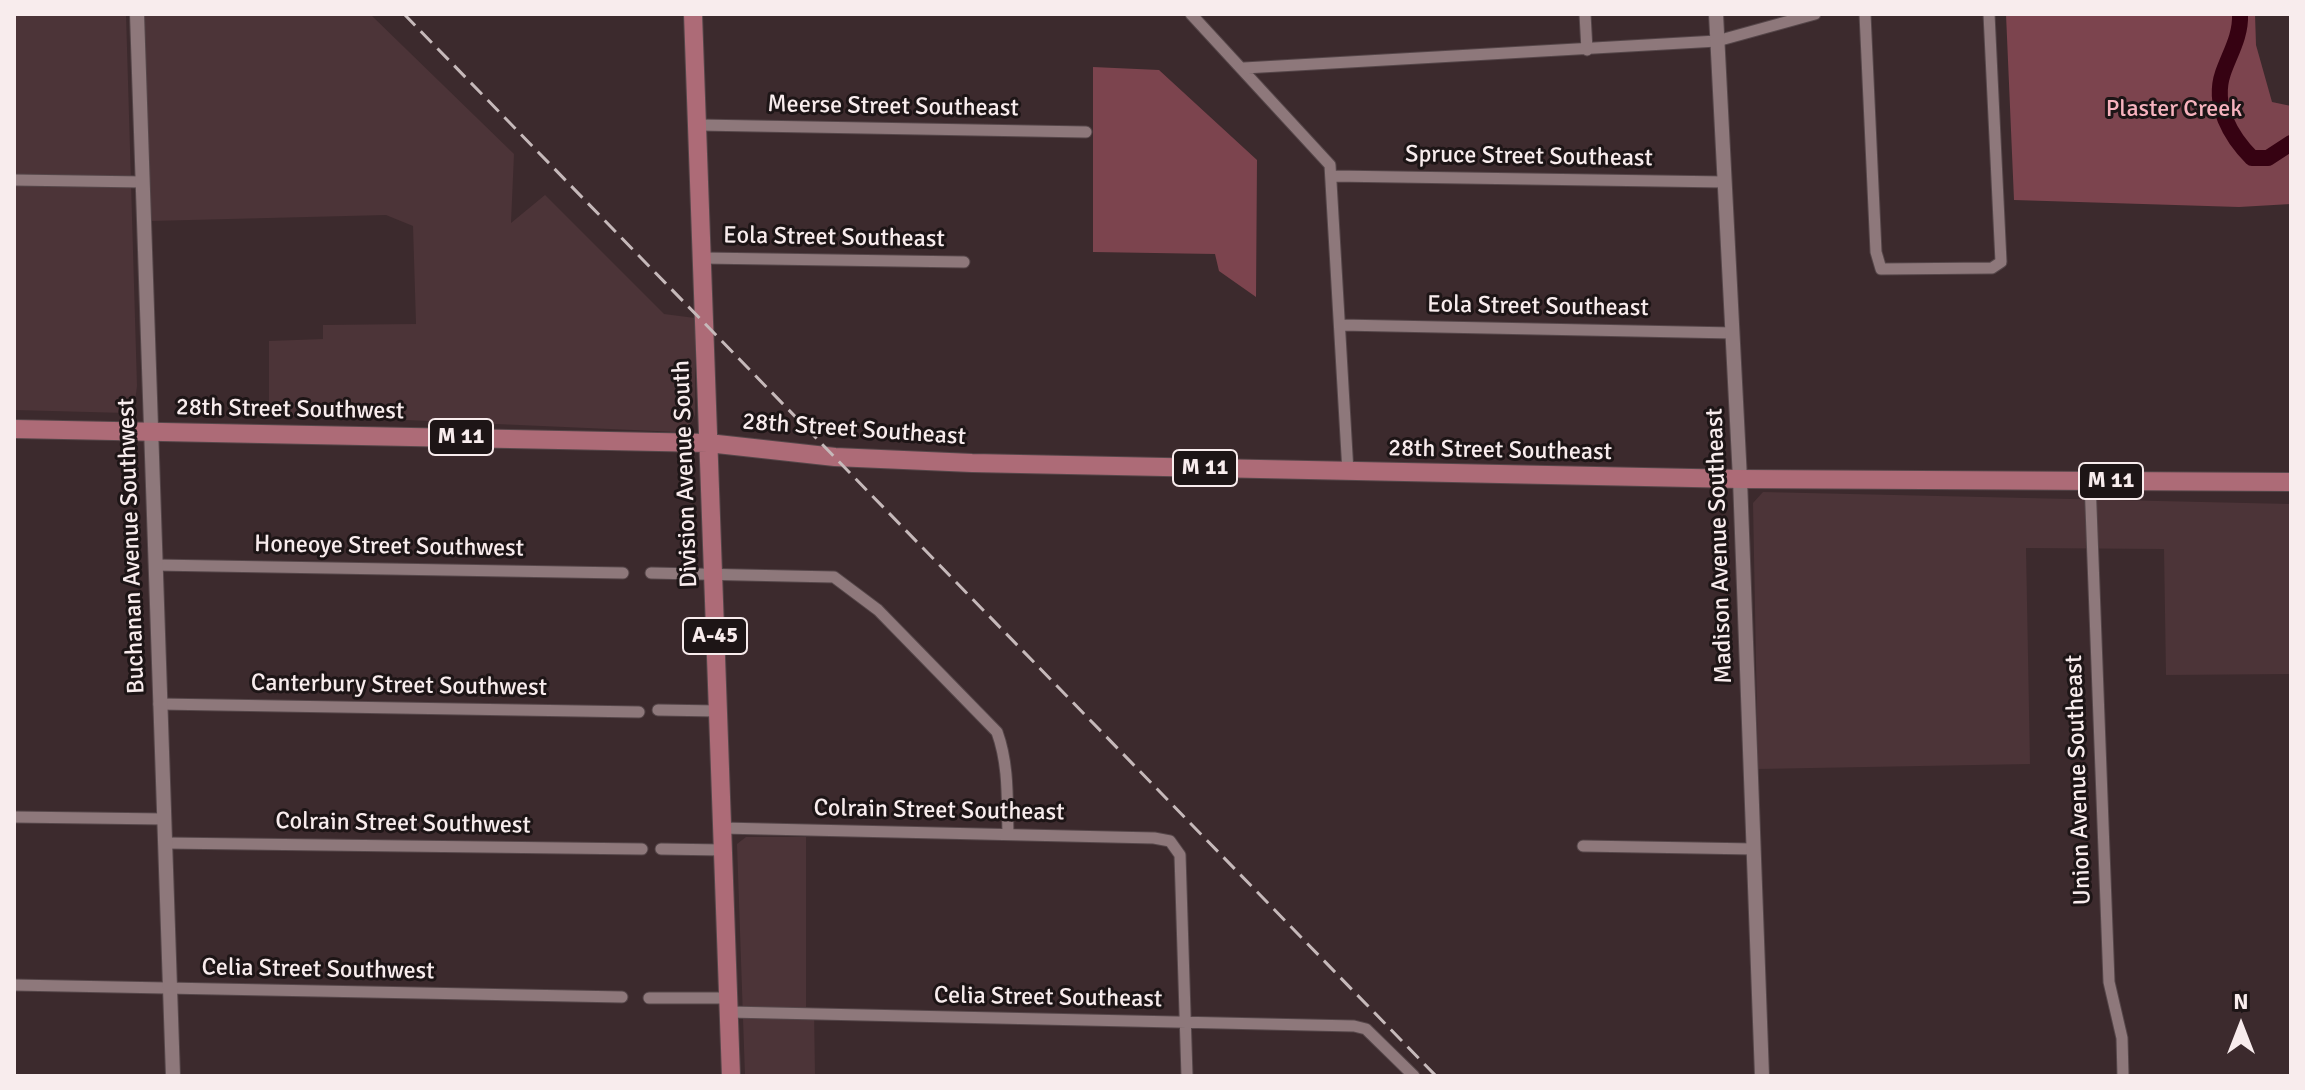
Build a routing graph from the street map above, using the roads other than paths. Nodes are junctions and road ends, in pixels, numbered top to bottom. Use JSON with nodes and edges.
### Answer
{"nodes":[{"id":1,"x":137,"y":14,"type":"edge"},
{"id":2,"x":693,"y":14,"type":"edge"},
{"id":3,"x":1191,"y":14,"type":"edge"},
{"id":4,"x":1585,"y":14,"type":"edge"},
{"id":5,"x":1716,"y":14,"type":"edge"},
{"id":6,"x":1815,"y":14,"type":"edge"},
{"id":7,"x":1865,"y":14,"type":"edge"},
{"id":8,"x":1989,"y":14,"type":"edge"},
{"id":9,"x":1717,"y":41,"type":"junction"},
{"id":10,"x":1587,"y":50,"type":"junction"},
{"id":11,"x":1244,"y":68,"type":"junction"},
{"id":12,"x":699,"y":125,"type":"junction"},
{"id":13,"x":1086,"y":132,"type":"dead end"},
{"id":14,"x":1333,"y":176,"type":"junction"},
{"id":15,"x":14,"y":180,"type":"edge"},
{"id":16,"x":143,"y":182,"type":"junction"},
{"id":17,"x":1725,"y":182,"type":"junction"},
{"id":18,"x":703,"y":258,"type":"junction"},
{"id":19,"x":964,"y":262,"type":"dead end"},
{"id":20,"x":1341,"y":325,"type":"junction"},
{"id":21,"x":1733,"y":333,"type":"junction"},
{"id":22,"x":14,"y":429,"type":"edge"},
{"id":23,"x":151,"y":431,"type":"junction"},
{"id":24,"x":708,"y":443,"type":"junction"},
{"id":25,"x":1348,"y":472,"type":"junction"},
{"id":26,"x":1740,"y":479,"type":"junction"},
{"id":27,"x":2090,"y":481,"type":"junction"},
{"id":28,"x":2291,"y":482,"type":"edge"},
{"id":29,"x":155,"y":565,"type":"junction"},
{"id":30,"x":623,"y":573,"type":"dead end"},
{"id":31,"x":651,"y":573,"type":"dead end"},
{"id":32,"x":712,"y":574,"type":"junction"},
{"id":33,"x":159,"y":704,"type":"junction"},
{"id":34,"x":658,"y":710,"type":"dead end"},
{"id":35,"x":718,"y":711,"type":"junction"},
{"id":36,"x":639,"y":712,"type":"dead end"},
{"id":37,"x":14,"y":817,"type":"edge"},
{"id":38,"x":164,"y":819,"type":"junction"},
{"id":39,"x":722,"y":828,"type":"junction"},
{"id":40,"x":1008,"y":834,"type":"junction"},
{"id":41,"x":165,"y":843,"type":"junction"},
{"id":42,"x":1583,"y":846,"type":"dead end"},
{"id":43,"x":642,"y":849,"type":"dead end"},
{"id":44,"x":661,"y":849,"type":"dead end"},
{"id":45,"x":1754,"y":849,"type":"junction"},
{"id":46,"x":723,"y":850,"type":"junction"},
{"id":47,"x":14,"y":985,"type":"edge"},
{"id":48,"x":171,"y":989,"type":"junction"},
{"id":49,"x":622,"y":997,"type":"dead end"},
{"id":50,"x":649,"y":998,"type":"dead end"},
{"id":51,"x":728,"y":1005,"type":"junction"},
{"id":52,"x":1185,"y":1022,"type":"junction"},
{"id":53,"x":173,"y":1076,"type":"edge"},
{"id":54,"x":731,"y":1076,"type":"edge"},
{"id":55,"x":1187,"y":1076,"type":"edge"},
{"id":56,"x":1414,"y":1076,"type":"edge"},
{"id":57,"x":1762,"y":1076,"type":"edge"},
{"id":58,"x":2123,"y":1076,"type":"edge"}],
"edges":[{"from":1,"to":16,"type":"street","name":"Buchanan Avenue Southwest"},
{"from":2,"to":12,"type":"main road","name":"Division Avenue South"},
{"from":3,"to":11,"type":"street"},
{"from":4,"to":10,"type":"street"},
{"from":5,"to":9,"type":"street","name":"Madison Avenue Southeast"},
{"from":6,"to":9,"type":"street"},
{"from":7,"to":8,"type":"street"},
{"from":9,"to":10,"type":"street"},
{"from":9,"to":17,"type":"street","name":"Madison Avenue Southeast"},
{"from":10,"to":11,"type":"street"},
{"from":11,"to":14,"type":"street"},
{"from":12,"to":13,"type":"street","name":"Meerse Street Southeast"},
{"from":12,"to":18,"type":"main road","name":"Division Avenue South"},
{"from":14,"to":17,"type":"street","name":"Spruce Street Southeast"},
{"from":14,"to":20,"type":"street"},
{"from":15,"to":16,"type":"street"},
{"from":16,"to":23,"type":"street","name":"Buchanan Avenue Southwest"},
{"from":17,"to":21,"type":"street","name":"Madison Avenue Southeast"},
{"from":18,"to":19,"type":"street","name":"Eola Street Southeast"},
{"from":18,"to":24,"type":"main road","name":"Division Avenue South"},
{"from":20,"to":21,"type":"street","name":"Eola Street Southeast"},
{"from":20,"to":25,"type":"street"},
{"from":21,"to":26,"type":"street","name":"Madison Avenue Southeast"},
{"from":22,"to":23,"type":"main road","name":"28th Street Southwest","number":"M 11"},
{"from":23,"to":24,"type":"main road","name":"28th Street Southwest","number":"M 11"},
{"from":23,"to":29,"type":"street","name":"Buchanan Avenue Southwest"},
{"from":24,"to":25,"type":"main road","name":"28th Street Southeast","number":"M 11"},
{"from":24,"to":32,"type":"main road","name":"Division Avenue South","number":"A-45"},
{"from":25,"to":26,"type":"main road","name":"28th Street Southeast","number":"M 11"},
{"from":26,"to":27,"type":"main road","name":"28th Street Southeast","number":"M 11"},
{"from":26,"to":45,"type":"street","name":"Madison Avenue Southeast"},
{"from":27,"to":28,"type":"main road","name":"28th Street Southeast","number":"M 11"},
{"from":27,"to":58,"type":"street","name":"Union Avenue Southeast"},
{"from":29,"to":30,"type":"street","name":"Honeoye Street Southwest"},
{"from":29,"to":33,"type":"street","name":"Buchanan Avenue Southwest"},
{"from":31,"to":32,"type":"street"},
{"from":32,"to":35,"type":"main road","name":"Division Avenue South","number":"A-45"},
{"from":32,"to":40,"type":"street"},
{"from":33,"to":36,"type":"street","name":"Canterbury Street Southwest"},
{"from":33,"to":38,"type":"street","name":"Buchanan Avenue Southwest"},
{"from":34,"to":35,"type":"street"},
{"from":35,"to":39,"type":"main road","name":"Division Avenue South","number":"A-45"},
{"from":37,"to":38,"type":"street"},
{"from":38,"to":41,"type":"street","name":"Buchanan Avenue Southwest"},
{"from":39,"to":40,"type":"street","name":"Colrain Street Southeast"},
{"from":39,"to":46,"type":"main road","name":"Division Avenue South","number":"A-45"},
{"from":40,"to":52,"type":"street","name":"Colrain Street Southeast"},
{"from":41,"to":43,"type":"street","name":"Colrain Street Southwest"},
{"from":41,"to":48,"type":"street","name":"Buchanan Avenue Southwest"},
{"from":42,"to":45,"type":"street"},
{"from":44,"to":46,"type":"street"},
{"from":45,"to":57,"type":"street","name":"Madison Avenue Southeast"},
{"from":46,"to":51,"type":"main road","name":"Division Avenue South","number":"A-45"},
{"from":47,"to":48,"type":"street","name":"Celia Street Southwest"},
{"from":48,"to":49,"type":"street","name":"Celia Street Southwest"},
{"from":48,"to":53,"type":"street","name":"Buchanan Avenue Southwest"},
{"from":50,"to":51,"type":"street"},
{"from":51,"to":52,"type":"street","name":"Celia Street Southeast"},
{"from":51,"to":54,"type":"main road","name":"Division Avenue South","number":"A-45"},
{"from":52,"to":55,"type":"street"},
{"from":52,"to":56,"type":"street","name":"Celia Street Southeast"}]}
